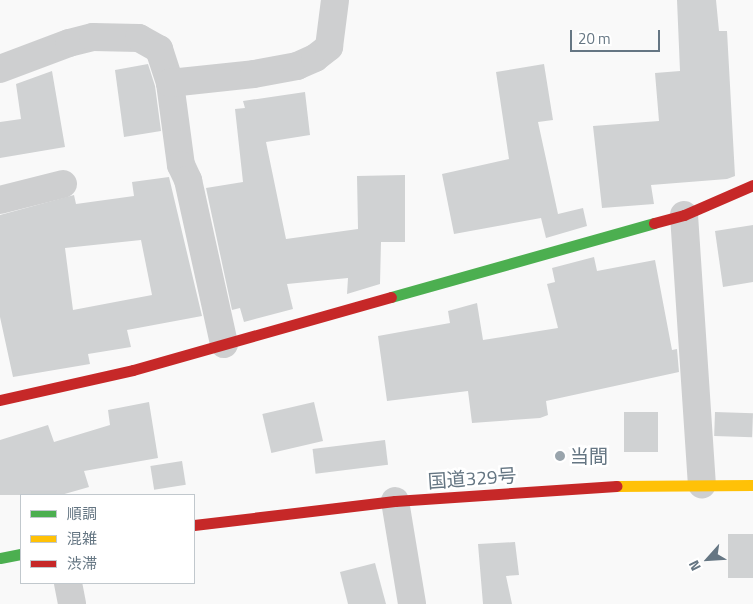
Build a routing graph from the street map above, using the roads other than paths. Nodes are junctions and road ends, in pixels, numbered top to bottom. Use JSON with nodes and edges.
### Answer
{"nodes":[{"id":1,"x":335,"y":0,"type":"edge"},
{"id":2,"x":0,"y":69,"type":"edge"},
{"id":3,"x":170,"y":84,"type":"junction"},
{"id":4,"x":63,"y":184,"type":"dead end"},
{"id":5,"x":753,"y":185,"type":"edge"},
{"id":6,"x":0,"y":200,"type":"edge"},
{"id":7,"x":684,"y":215,"type":"junction"},
{"id":8,"x":224,"y":344,"type":"junction"},
{"id":9,"x":0,"y":400,"type":"edge"},
{"id":10,"x":702,"y":484,"type":"junction"},
{"id":11,"x":753,"y":485,"type":"edge"},
{"id":12,"x":395,"y":501,"type":"junction"},
{"id":13,"x":195,"y":525,"type":"edge"},
{"id":14,"x":20,"y":554,"type":"edge"},
{"id":15,"x":0,"y":558,"type":"edge"},
{"id":16,"x":68,"y":584,"type":"edge"},
{"id":17,"x":72,"y":604,"type":"edge"},
{"id":18,"x":412,"y":604,"type":"edge"}],
"edges":[{"from":1,"to":3,"type":"street"},
{"from":2,"to":3,"type":"street"},
{"from":3,"to":8,"type":"street"},
{"from":4,"to":6,"type":"street"},
{"from":5,"to":7,"type":"main road"},
{"from":7,"to":8,"type":"main road"},
{"from":7,"to":10,"type":"street"},
{"from":8,"to":9,"type":"main road"},
{"from":10,"to":11,"type":"main road","name":"国道329号"},
{"from":10,"to":12,"type":"main road","name":"国道329号"},
{"from":12,"to":13,"type":"main road","name":"国道329号"},
{"from":12,"to":18,"type":"street"},
{"from":14,"to":15,"type":"main road"},
{"from":16,"to":17,"type":"street"}]}
